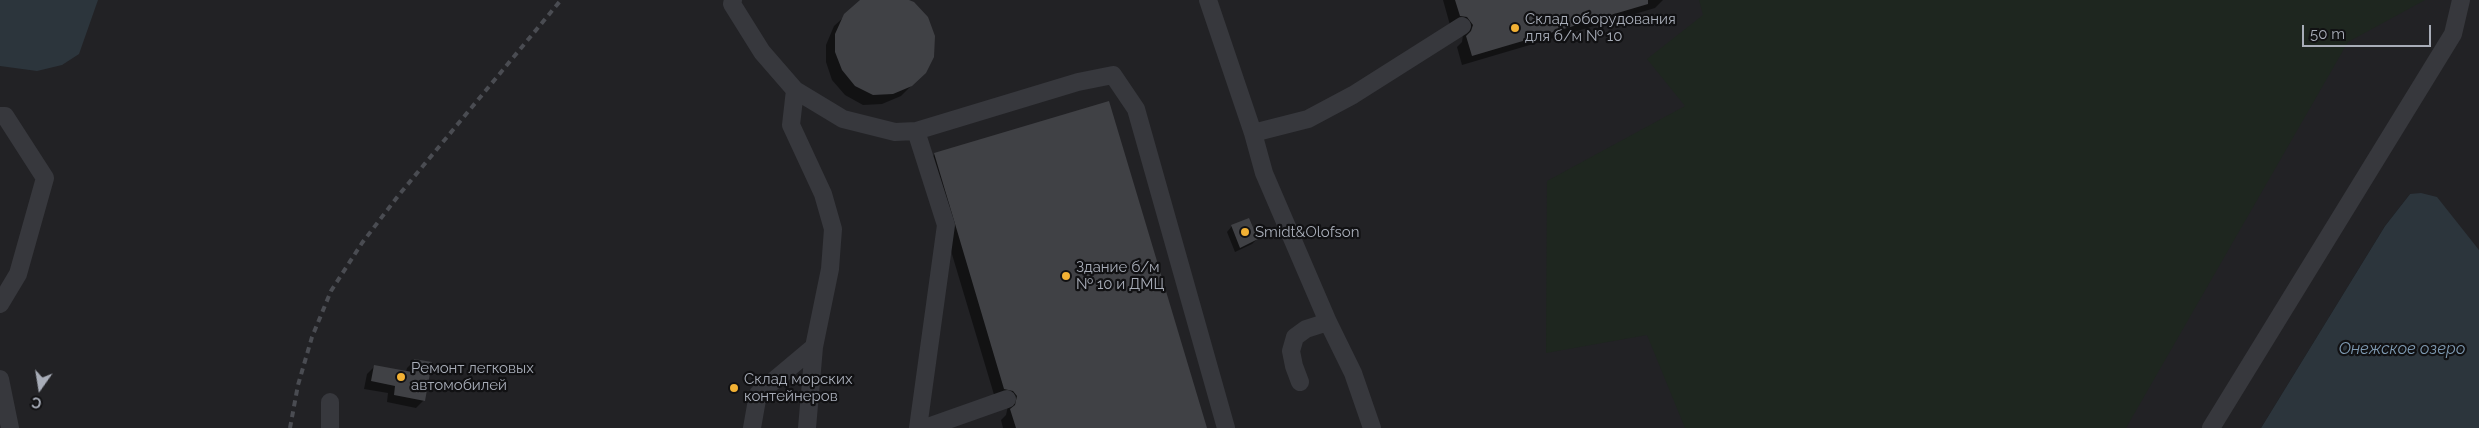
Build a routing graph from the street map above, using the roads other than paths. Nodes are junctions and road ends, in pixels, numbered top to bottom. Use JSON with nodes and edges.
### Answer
{"nodes":[{"id":1,"x":733,"y":0,"type":"edge"},
{"id":2,"x":1208,"y":0,"type":"edge"},
{"id":3,"x":2461,"y":0,"type":"edge"},
{"id":4,"x":1462,"y":26,"type":"dead end"},
{"id":5,"x":795,"y":90,"type":"junction"},
{"id":6,"x":0,"y":116,"type":"edge"},
{"id":7,"x":916,"y":131,"type":"junction"},
{"id":8,"x":1253,"y":133,"type":"junction"},
{"id":9,"x":0,"y":304,"type":"edge"},
{"id":10,"x":1328,"y":322,"type":"junction"},
{"id":11,"x":814,"y":347,"type":"junction"},
{"id":12,"x":0,"y":379,"type":"edge"},
{"id":13,"x":1300,"y":382,"type":"dead end"},
{"id":14,"x":1007,"y":399,"type":"dead end"},
{"id":15,"x":330,"y":402,"type":"dead end"},
{"id":16,"x":10,"y":428,"type":"edge"},
{"id":17,"x":330,"y":428,"type":"edge"},
{"id":18,"x":752,"y":428,"type":"edge"},
{"id":19,"x":807,"y":428,"type":"edge"},
{"id":20,"x":918,"y":428,"type":"edge"},
{"id":21,"x":925,"y":428,"type":"edge"},
{"id":22,"x":1226,"y":428,"type":"edge"},
{"id":23,"x":1372,"y":428,"type":"edge"},
{"id":24,"x":2211,"y":428,"type":"edge"}],
"edges":[{"from":1,"to":5,"type":"lane"},
{"from":2,"to":8,"type":"lane"},
{"from":3,"to":24,"type":"lane"},
{"from":4,"to":8,"type":"lane"},
{"from":5,"to":7,"type":"lane"},
{"from":5,"to":11,"type":"lane"},
{"from":6,"to":9,"type":"lane"},
{"from":7,"to":20,"type":"lane"},
{"from":7,"to":22,"type":"lane"},
{"from":8,"to":10,"type":"lane"},
{"from":10,"to":13,"type":"lane"},
{"from":10,"to":23,"type":"lane"},
{"from":11,"to":18,"type":"lane"},
{"from":11,"to":19,"type":"lane"},
{"from":12,"to":16,"type":"lane"},
{"from":14,"to":21,"type":"lane"},
{"from":15,"to":17,"type":"lane"}]}
